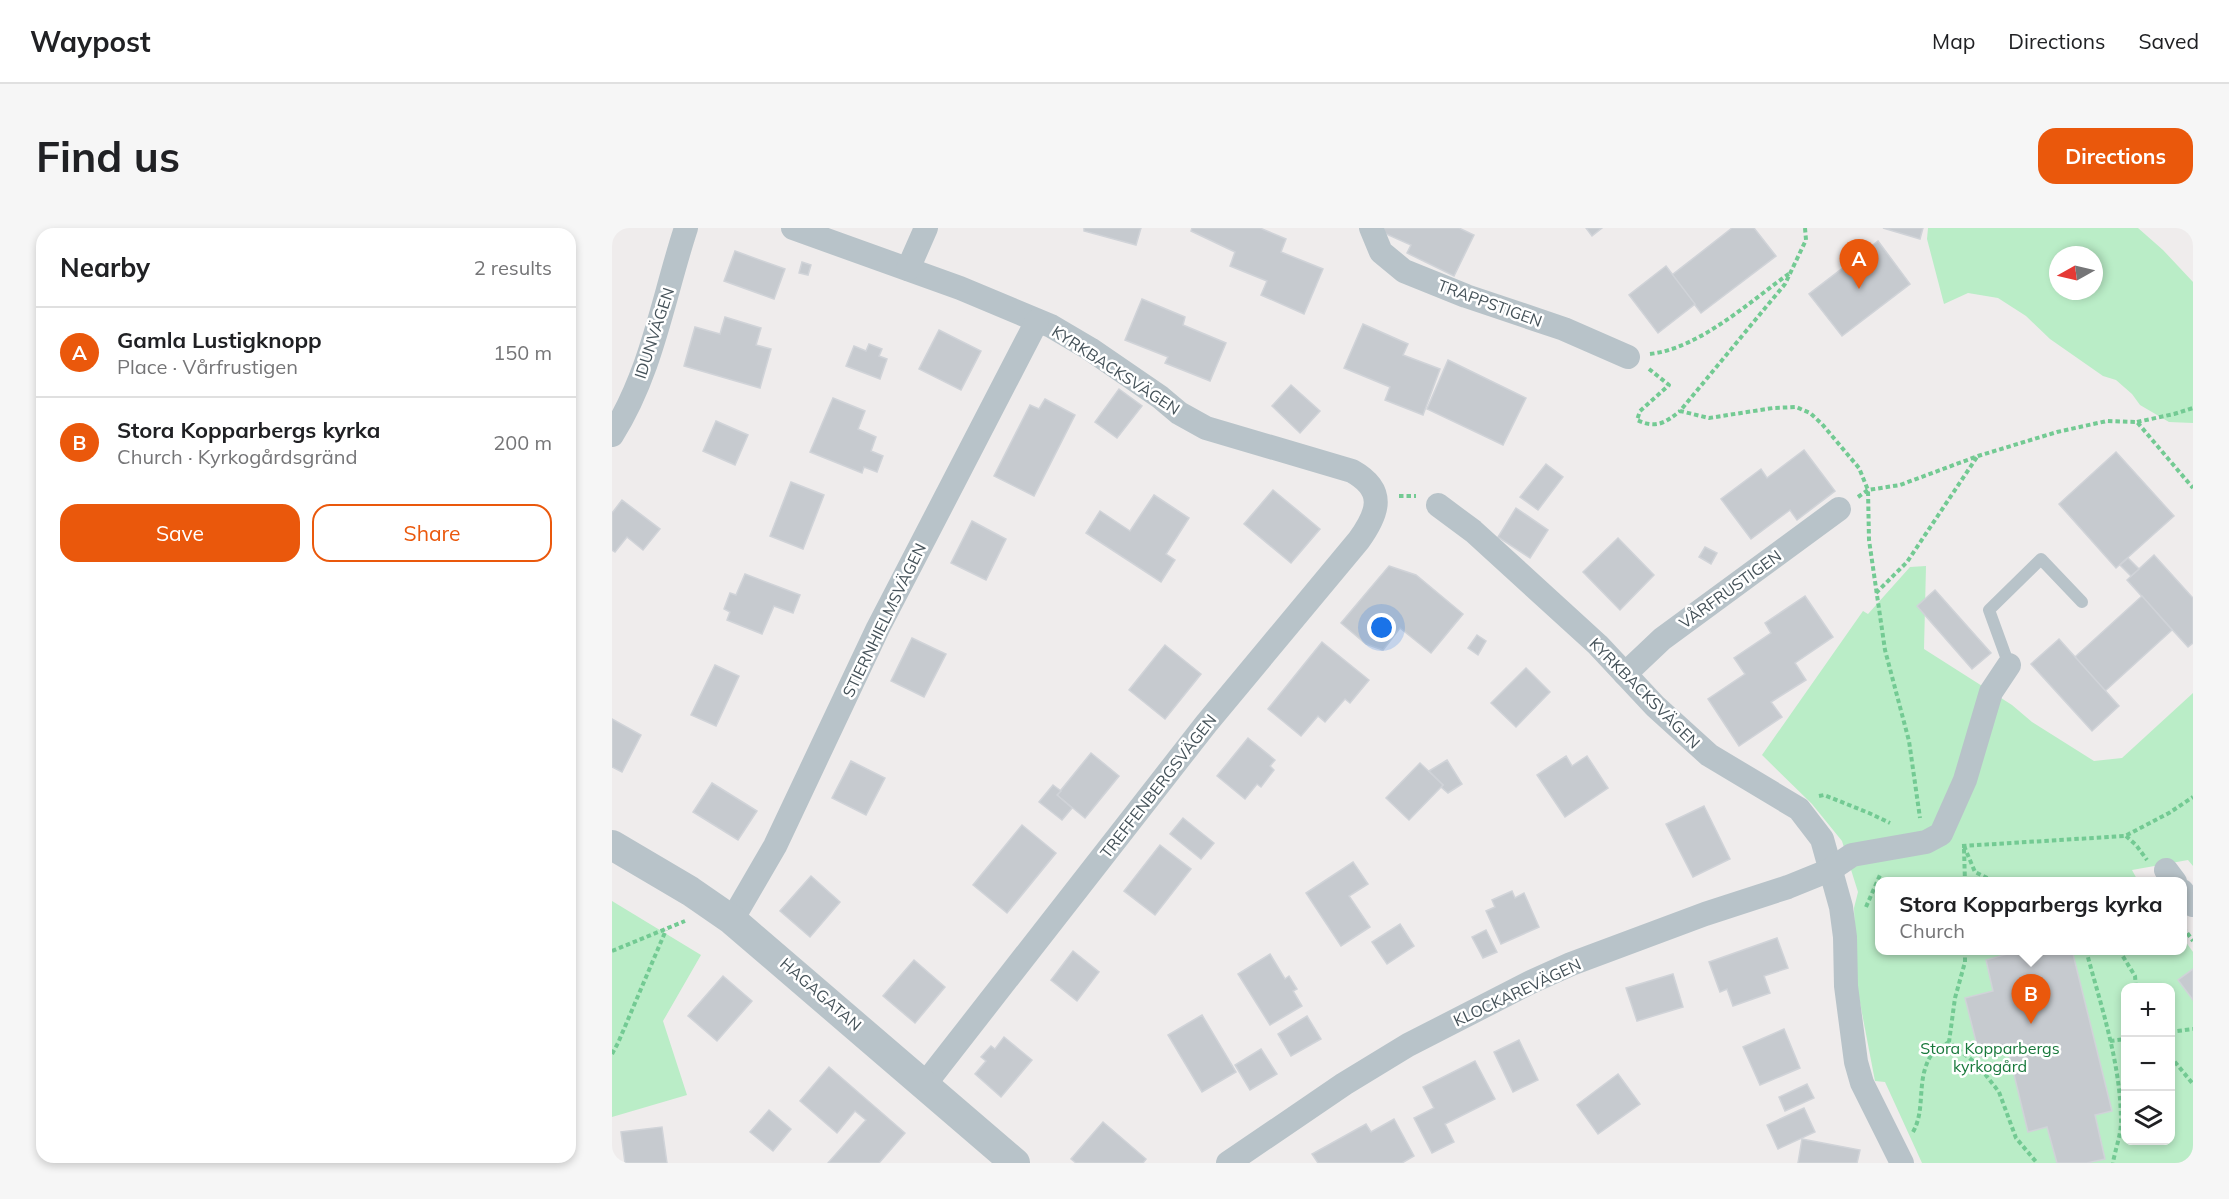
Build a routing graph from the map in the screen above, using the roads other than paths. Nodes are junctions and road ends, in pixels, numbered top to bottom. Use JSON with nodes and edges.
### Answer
{"nodes":[{"id":1,"x":686,"y":228,"type":"edge"},
{"id":2,"x":793,"y":228,"type":"edge"},
{"id":3,"x":926,"y":228,"type":"edge"},
{"id":4,"x":1371,"y":228,"type":"edge"},
{"id":5,"x":908,"y":269,"type":"junction"},
{"id":6,"x":1037,"y":321,"type":"junction"},
{"id":7,"x":1628,"y":357,"type":"road end"},
{"id":8,"x":612,"y":435,"type":"edge"},
{"id":9,"x":1373,"y":490,"type":"joint"},
{"id":10,"x":1438,"y":505,"type":"road end"},
{"id":11,"x":1839,"y":509,"type":"road end"},
{"id":12,"x":2082,"y":602,"type":"dead end"},
{"id":13,"x":2010,"y":665,"type":"joint"},
{"id":14,"x":1625,"y":674,"type":"junction"},
{"id":15,"x":612,"y":845,"type":"edge"},
{"id":16,"x":1830,"y":870,"type":"junction"},
{"id":17,"x":732,"y":920,"type":"junction"},
{"id":18,"x":925,"y":1084,"type":"junction"},
{"id":19,"x":1899,"y":1156,"type":"edge"},
{"id":20,"x":1015,"y":1163,"type":"edge"},
{"id":21,"x":1227,"y":1163,"type":"edge"}],
"edges":[{"from":1,"to":8,"type":"street","name":"IDUNVÄGEN"},
{"from":2,"to":5,"type":"street","name":"KYRKBACKSVÄGEN"},
{"from":3,"to":5,"type":"street"},
{"from":4,"to":7,"type":"street","name":"TRAPPSTIGEN"},
{"from":5,"to":6,"type":"street","name":"KYRKBACKSVÄGEN"},
{"from":6,"to":9,"type":"street","name":"KYRKBACKSVÄGEN"},
{"from":6,"to":17,"type":"street","name":"STIERNHIELMSVÄGEN"},
{"from":9,"to":18,"type":"street","name":"TREFFENBERGSVÄGEN"},
{"from":10,"to":14,"type":"street","name":"KYRKBACKSVÄGEN"},
{"from":11,"to":14,"type":"street","name":"VÅRFRUSTIGEN"},
{"from":12,"to":13,"type":"lane"},
{"from":13,"to":16,"type":"street"},
{"from":14,"to":16,"type":"street","name":"KYRKBACKSVÄGEN"},
{"from":15,"to":17,"type":"street","name":"HAGAGATAN"},
{"from":16,"to":19,"type":"street","name":"KYRKBACKSVÄGEN"},
{"from":16,"to":21,"type":"street","name":"KLOCKAREVÄGEN"},
{"from":17,"to":18,"type":"street","name":"HAGAGATAN"},
{"from":18,"to":20,"type":"street","name":"HAGAGATAN"}]}
